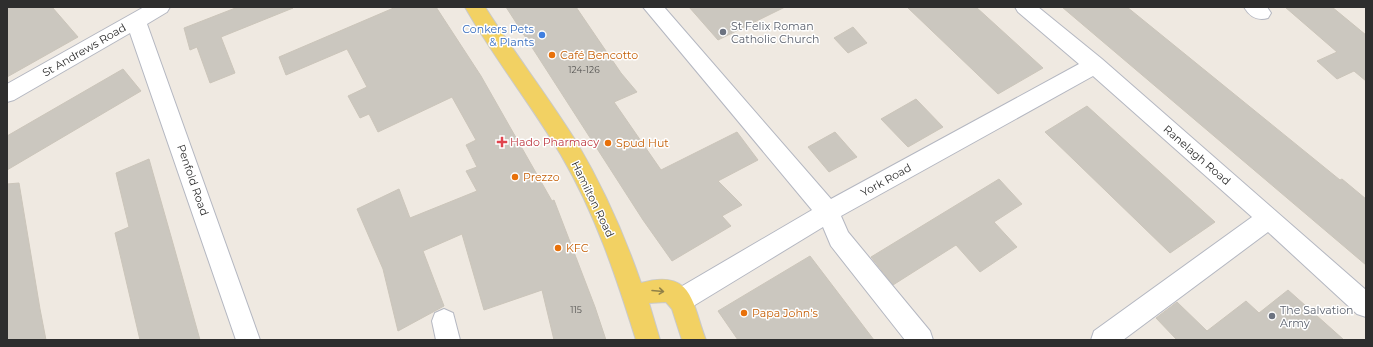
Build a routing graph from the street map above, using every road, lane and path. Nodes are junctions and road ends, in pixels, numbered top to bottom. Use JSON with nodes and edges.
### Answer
{"nodes":[{"id":1,"x":160,"y":7,"type":"edge"},
{"id":2,"x":475,"y":7,"type":"edge"},
{"id":3,"x":653,"y":7,"type":"edge"},
{"id":4,"x":1025,"y":7,"type":"edge"},
{"id":5,"x":136,"y":21,"type":"junction"},
{"id":6,"x":1095,"y":65,"type":"junction"},
{"id":7,"x":7,"y":94,"type":"edge"},
{"id":8,"x":828,"y":212,"type":"junction"},
{"id":9,"x":1269,"y":218,"type":"junction"},
{"id":10,"x":635,"y":296,"type":"junction"},
{"id":11,"x":681,"y":300,"type":"junction"},
{"id":12,"x":1366,"y":306,"type":"edge"},
{"id":13,"x":248,"y":340,"type":"edge"},
{"id":14,"x":648,"y":340,"type":"edge"},
{"id":15,"x":694,"y":340,"type":"edge"},
{"id":16,"x":921,"y":340,"type":"edge"},
{"id":17,"x":1103,"y":340,"type":"edge"}],
"edges":[{"from":1,"to":5,"type":"street","name":"St Andrews Road"},
{"from":2,"to":10,"type":"main road","name":"Hamilton Road"},
{"from":3,"to":8,"type":"street"},
{"from":4,"to":6,"type":"street","name":"Ranelagh Road"},
{"from":5,"to":7,"type":"street","name":"St Andrews Road"},
{"from":5,"to":13,"type":"street","name":"Penfold Road"},
{"from":6,"to":8,"type":"street","name":"York Road"},
{"from":6,"to":9,"type":"street","name":"Ranelagh Road"},
{"from":8,"to":11,"type":"street","name":"York Road"},
{"from":8,"to":16,"type":"street"},
{"from":9,"to":12,"type":"street","name":"Ranelagh Road"},
{"from":9,"to":17,"type":"street"},
{"from":10,"to":11,"type":"main road","one_way":true},
{"from":10,"to":14,"type":"main road","name":"Hamilton Road"},
{"from":11,"to":15,"type":"main road"}]}
